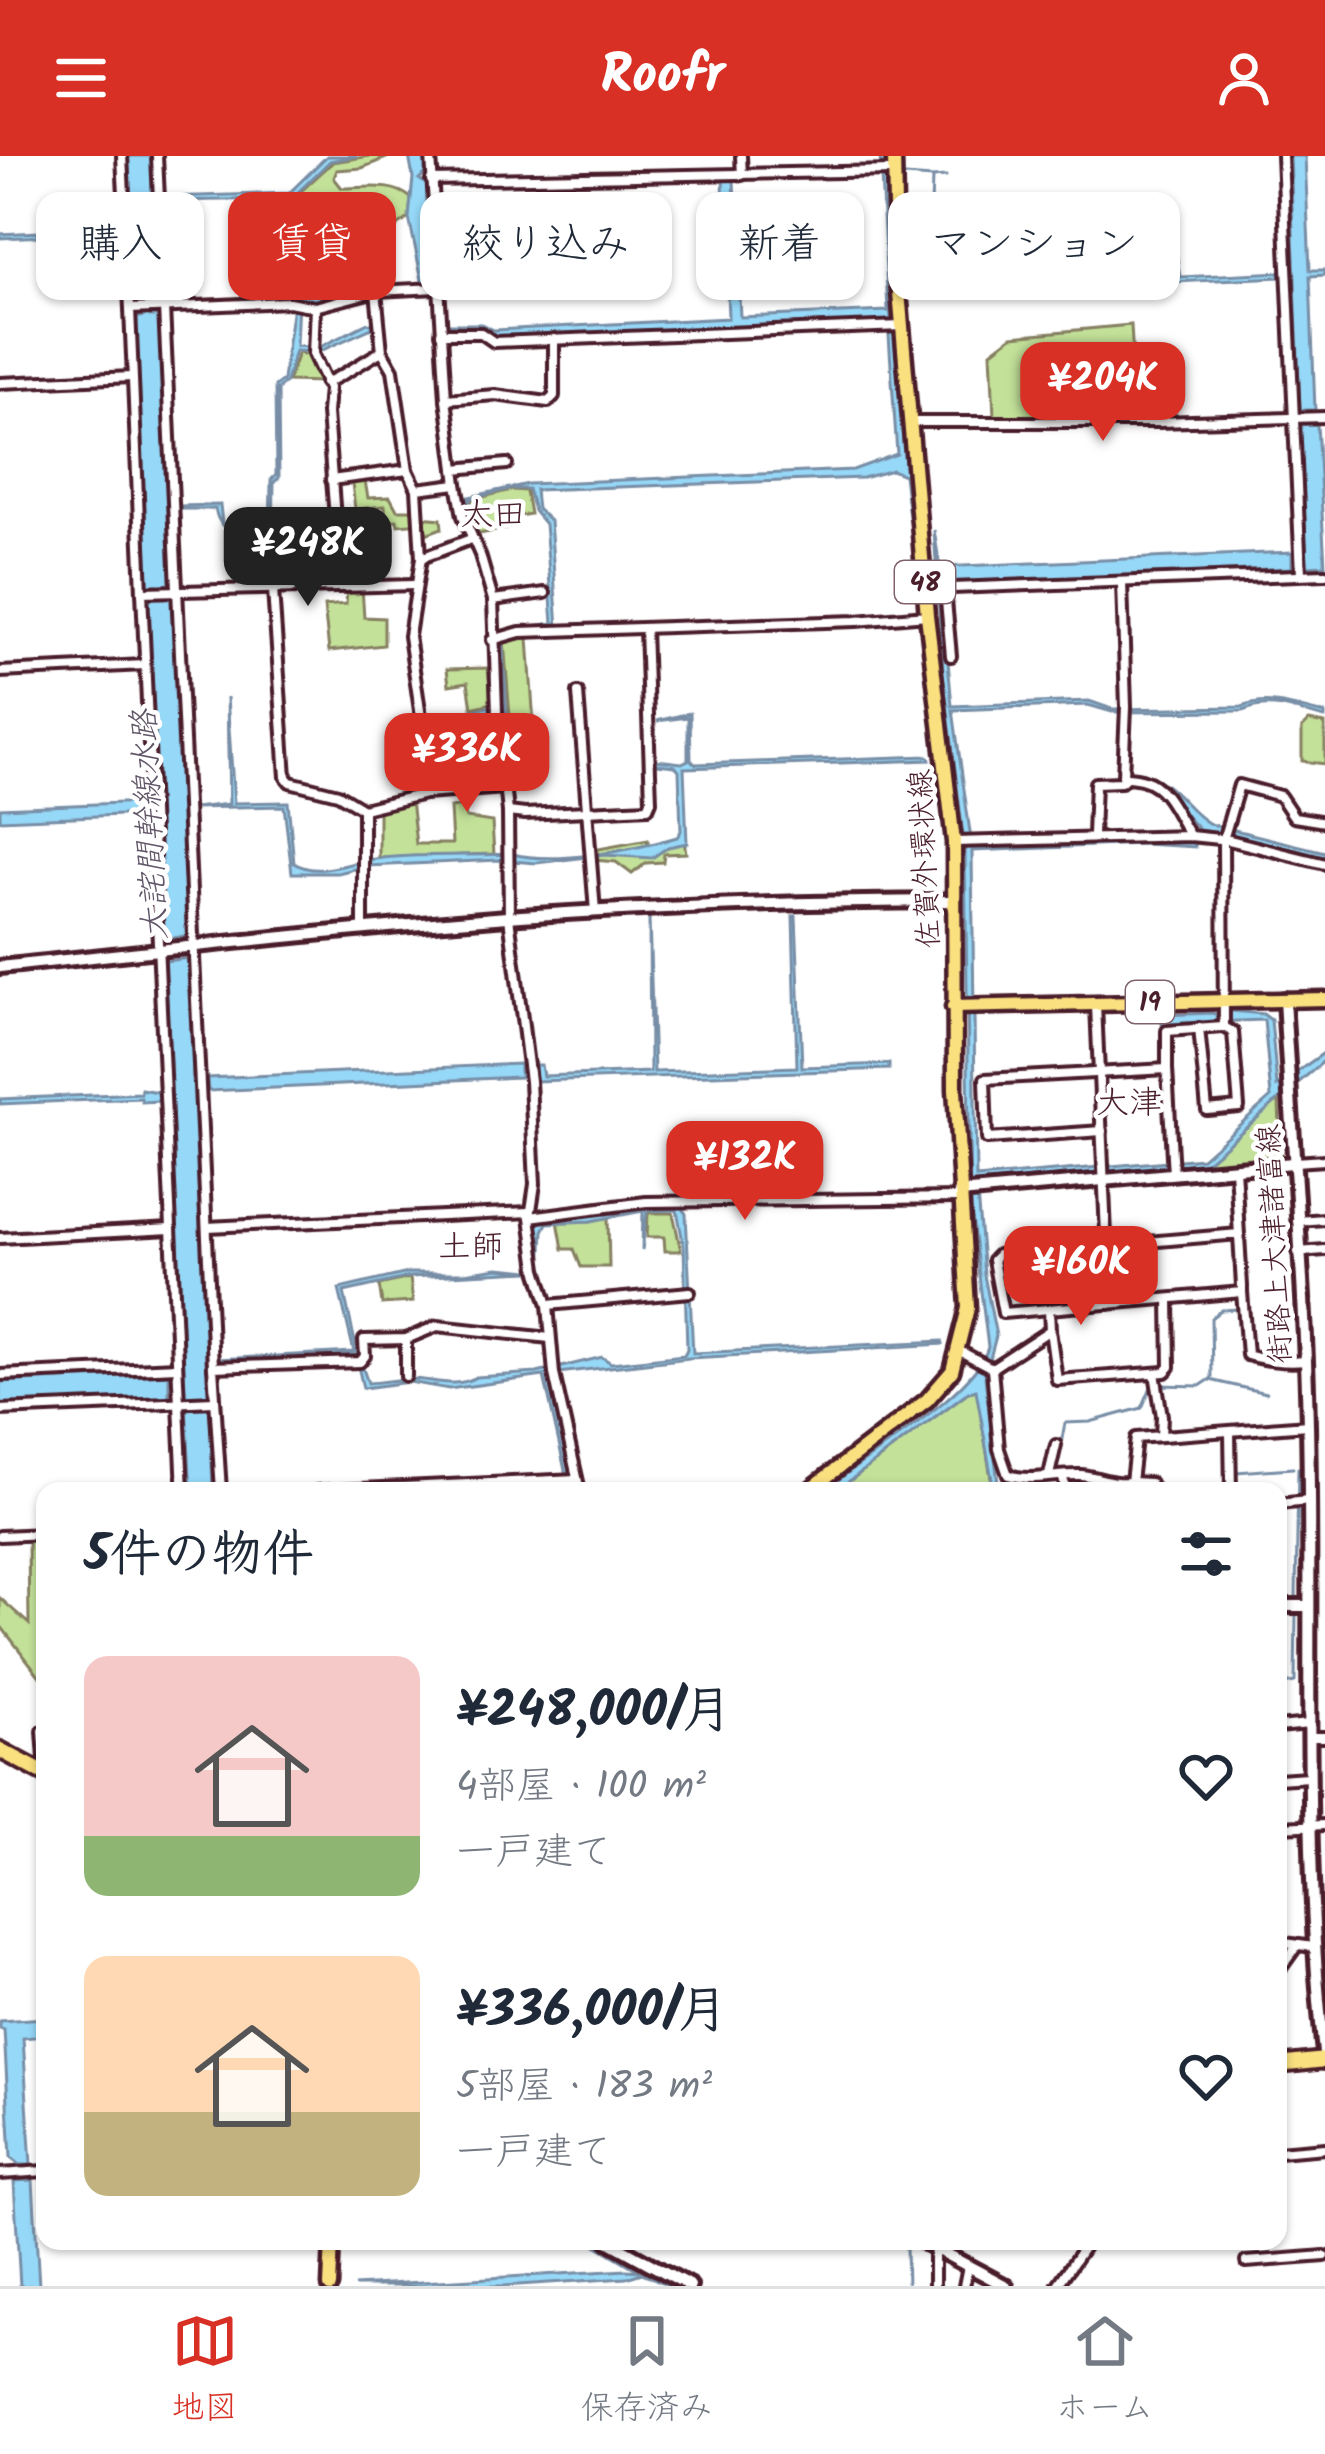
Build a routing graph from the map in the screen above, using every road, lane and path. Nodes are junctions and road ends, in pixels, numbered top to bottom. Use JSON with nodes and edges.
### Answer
{"nodes":[{"id":1,"x":122,"y":156,"type":"edge"},
{"id":2,"x":158,"y":156,"type":"edge"},
{"id":3,"x":431,"y":156,"type":"edge"},
{"id":4,"x":741,"y":156,"type":"edge"},
{"id":5,"x":1282,"y":156,"type":"edge"},
{"id":6,"x":888,"y":167,"type":"edge"},
{"id":7,"x":740,"y":175,"type":"junction"},
{"id":8,"x":431,"y":180,"type":"junction"},
{"id":9,"x":432,"y":192,"type":"edge"},
{"id":10,"x":344,"y":300,"type":"edge"},
{"id":11,"x":377,"y":300,"type":"edge"},
{"id":12,"x":438,"y":300,"type":"edge"},
{"id":13,"x":159,"y":308,"type":"junction"},
{"id":14,"x":315,"y":308,"type":"junction"},
{"id":15,"x":130,"y":309,"type":"junction"},
{"id":16,"x":895,"y":326,"type":"junction"},
{"id":17,"x":441,"y":333,"type":"junction"},
{"id":18,"x":554,"y":339,"type":"junction"},
{"id":19,"x":382,"y":351,"type":"junction"},
{"id":20,"x":132,"y":376,"type":"junction"},
{"id":21,"x":325,"y":382,"type":"junction"},
{"id":22,"x":0,"y":383,"type":"edge"},
{"id":23,"x":446,"y":399,"type":"junction"},
{"id":24,"x":1325,"y":417,"type":"edge"},
{"id":25,"x":1292,"y":419,"type":"junction"},
{"id":26,"x":913,"y":422,"type":"junction"},
{"id":27,"x":507,"y":464,"type":"dead end"},
{"id":28,"x":455,"y":469,"type":"junction"},
{"id":29,"x":408,"y":470,"type":"junction"},
{"id":30,"x":331,"y":480,"type":"junction"},
{"id":31,"x":457,"y":484,"type":"junction"},
{"id":32,"x":417,"y":488,"type":"junction"},
{"id":33,"x":471,"y":539,"type":"junction"},
{"id":34,"x":421,"y":558,"type":"junction"},
{"id":35,"x":1300,"y":574,"type":"junction"},
{"id":36,"x":1325,"y":574,"type":"edge"},
{"id":37,"x":1122,"y":582,"type":"junction"},
{"id":38,"x":340,"y":585,"type":"junction"},
{"id":39,"x":415,"y":585,"type":"junction"},
{"id":40,"x":177,"y":589,"type":"junction"},
{"id":41,"x":937,"y":589,"type":"junction"},
{"id":42,"x":273,"y":590,"type":"junction"},
{"id":43,"x":142,"y":592,"type":"junction"},
{"id":44,"x":545,"y":593,"type":"dead end"},
{"id":45,"x":493,"y":600,"type":"junction"},
{"id":46,"x":926,"y":615,"type":"junction"},
{"id":47,"x":645,"y":629,"type":"junction"},
{"id":48,"x":497,"y":638,"type":"junction"},
{"id":49,"x":951,"y":656,"type":"dead end"},
{"id":50,"x":145,"y":665,"type":"junction"},
{"id":51,"x":0,"y":672,"type":"edge"},
{"id":52,"x":578,"y":692,"type":"dead end"},
{"id":53,"x":1126,"y":777,"type":"junction"},
{"id":54,"x":506,"y":788,"type":"junction"},
{"id":55,"x":424,"y":794,"type":"junction"},
{"id":56,"x":363,"y":809,"type":"junction"},
{"id":57,"x":508,"y":812,"type":"junction"},
{"id":58,"x":586,"y":812,"type":"junction"},
{"id":59,"x":1325,"y":822,"type":"edge"},
{"id":60,"x":1224,"y":834,"type":"junction"},
{"id":61,"x":1093,"y":836,"type":"junction"},
{"id":62,"x":1190,"y":836,"type":"junction"},
{"id":63,"x":963,"y":841,"type":"junction"},
{"id":64,"x":1325,"y":864,"type":"edge"},
{"id":65,"x":953,"y":901,"type":"junction"},
{"id":66,"x":595,"y":912,"type":"junction"},
{"id":67,"x":509,"y":917,"type":"junction"},
{"id":68,"x":363,"y":929,"type":"junction"},
{"id":69,"x":177,"y":948,"type":"junction"},
{"id":70,"x":0,"y":967,"type":"edge"},
{"id":71,"x":1284,"y":999,"type":"junction"},
{"id":72,"x":1325,"y":1000,"type":"edge"},
{"id":73,"x":1096,"y":1004,"type":"junction"},
{"id":74,"x":1221,"y":1006,"type":"junction"},
{"id":75,"x":963,"y":1007,"type":"junction"},
{"id":76,"x":1223,"y":1027,"type":"junction"},
{"id":77,"x":1199,"y":1028,"type":"junction"},
{"id":78,"x":1167,"y":1069,"type":"junction"},
{"id":79,"x":1100,"y":1072,"type":"junction"},
{"id":80,"x":1102,"y":1131,"type":"junction"},
{"id":81,"x":1325,"y":1160,"type":"edge"},
{"id":82,"x":1293,"y":1162,"type":"junction"},
{"id":83,"x":1173,"y":1167,"type":"junction"},
{"id":84,"x":1235,"y":1168,"type":"junction"},
{"id":85,"x":1104,"y":1173,"type":"junction"},
{"id":86,"x":966,"y":1193,"type":"junction"},
{"id":87,"x":530,"y":1214,"type":"junction"},
{"id":88,"x":1325,"y":1219,"type":"edge"},
{"id":89,"x":1296,"y":1221,"type":"junction"},
{"id":90,"x":207,"y":1227,"type":"junction"},
{"id":91,"x":171,"y":1229,"type":"junction"},
{"id":92,"x":1239,"y":1234,"type":"junction"},
{"id":93,"x":0,"y":1238,"type":"edge"},
{"id":94,"x":1107,"y":1246,"type":"junction"},
{"id":95,"x":1325,"y":1250,"type":"edge"},
{"id":96,"x":1298,"y":1252,"type":"junction"},
{"id":97,"x":687,"y":1292,"type":"dead end"},
{"id":98,"x":1242,"y":1292,"type":"junction"},
{"id":99,"x":1169,"y":1299,"type":"junction"},
{"id":100,"x":1109,"y":1304,"type":"junction"},
{"id":101,"x":548,"y":1305,"type":"junction"},
{"id":102,"x":1049,"y":1309,"type":"junction"},
{"id":103,"x":1050,"y":1330,"type":"junction"},
{"id":104,"x":550,"y":1338,"type":"junction"},
{"id":105,"x":406,"y":1339,"type":"junction"},
{"id":106,"x":959,"y":1351,"type":"junction"},
{"id":107,"x":1305,"y":1361,"type":"junction"},
{"id":108,"x":177,"y":1367,"type":"junction"},
{"id":109,"x":213,"y":1367,"type":"junction"},
{"id":110,"x":992,"y":1368,"type":"junction"},
{"id":111,"x":1155,"y":1373,"type":"junction"},
{"id":112,"x":0,"y":1375,"type":"edge"},
{"id":113,"x":406,"y":1376,"type":"dead end"},
{"id":114,"x":1057,"y":1380,"type":"junction"},
{"id":115,"x":1055,"y":1394,"type":"dead end"},
{"id":116,"x":215,"y":1401,"type":"junction"},
{"id":117,"x":179,"y":1402,"type":"junction"},
{"id":118,"x":0,"y":1410,"type":"edge"},
{"id":119,"x":1308,"y":1425,"type":"junction"},
{"id":120,"x":1230,"y":1432,"type":"junction"},
{"id":121,"x":1161,"y":1436,"type":"junction"},
{"id":122,"x":1056,"y":1445,"type":"dead end"},
{"id":123,"x":1325,"y":1472,"type":"edge"},
{"id":124,"x":1308,"y":1474,"type":"junction"},
{"id":125,"x":1049,"y":1475,"type":"junction"},
{"id":126,"x":1062,"y":1476,"type":"junction"},
{"id":127,"x":577,"y":1479,"type":"junction"},
{"id":128,"x":183,"y":1482,"type":"edge"},
{"id":129,"x":220,"y":1482,"type":"edge"},
{"id":130,"x":512,"y":1482,"type":"edge"},
{"id":131,"x":578,"y":1482,"type":"edge"},
{"id":132,"x":820,"y":1482,"type":"edge"},
{"id":133,"x":1064,"y":1482,"type":"edge"},
{"id":134,"x":1096,"y":1482,"type":"edge"},
{"id":135,"x":1131,"y":1482,"type":"edge"},
{"id":136,"x":1231,"y":1482,"type":"edge"},
{"id":137,"x":1300,"y":1502,"type":"junction"},
{"id":138,"x":1287,"y":1503,"type":"edge"},
{"id":139,"x":36,"y":1534,"type":"edge"},
{"id":140,"x":0,"y":1536,"type":"edge"},
{"id":141,"x":1287,"y":1606,"type":"edge"},
{"id":142,"x":1309,"y":1606,"type":"junction"},
{"id":143,"x":1287,"y":1728,"type":"edge"},
{"id":144,"x":1309,"y":1731,"type":"junction"},
{"id":145,"x":1325,"y":1737,"type":"edge"},
{"id":146,"x":0,"y":1750,"type":"edge"},
{"id":147,"x":36,"y":1768,"type":"edge"},
{"id":148,"x":1308,"y":1777,"type":"junction"},
{"id":149,"x":1287,"y":1778,"type":"edge"},
{"id":150,"x":1308,"y":1826,"type":"junction"},
{"id":151,"x":1325,"y":1826,"type":"edge"},
{"id":152,"x":1287,"y":1827,"type":"edge"},
{"id":153,"x":1287,"y":1944,"type":"edge"},
{"id":154,"x":1296,"y":1947,"type":"junction"},
{"id":155,"x":1313,"y":1947,"type":"junction"},
{"id":156,"x":1287,"y":1960,"type":"edge"},
{"id":157,"x":1325,"y":2061,"type":"edge"},
{"id":158,"x":1287,"y":2065,"type":"edge"},
{"id":159,"x":1325,"y":2148,"type":"edge"},
{"id":160,"x":1287,"y":2151,"type":"edge"},
{"id":161,"x":36,"y":2172,"type":"edge"},
{"id":162,"x":0,"y":2174,"type":"edge"},
{"id":163,"x":332,"y":2250,"type":"edge"},
{"id":164,"x":625,"y":2250,"type":"edge"},
{"id":165,"x":637,"y":2250,"type":"edge"},
{"id":166,"x":938,"y":2250,"type":"joint"},
{"id":167,"x":1082,"y":2250,"type":"edge"},
{"id":168,"x":634,"y":2255,"type":"junction"},
{"id":169,"x":1325,"y":2256,"type":"edge"},
{"id":170,"x":1246,"y":2262,"type":"dead end"},
{"id":171,"x":968,"y":2266,"type":"junction"},
{"id":172,"x":330,"y":2286,"type":"edge"},
{"id":173,"x":690,"y":2286,"type":"edge"},
{"id":174,"x":934,"y":2286,"type":"edge"},
{"id":175,"x":964,"y":2286,"type":"edge"},
{"id":176,"x":1006,"y":2286,"type":"edge"},
{"id":177,"x":1057,"y":2286,"type":"edge"}],
"edges":[{"from":1,"to":15,"type":"street"},
{"from":2,"to":13,"type":"street"},
{"from":3,"to":8,"type":"street"},
{"from":4,"to":7,"type":"street"},
{"from":5,"to":25,"type":"street"},
{"from":6,"to":7,"type":"street"},
{"from":6,"to":16,"type":"main road","name":"佐賀外環状線","number":"48"},
{"from":7,"to":8,"type":"street"},
{"from":8,"to":9,"type":"street"},
{"from":10,"to":14,"type":"street"},
{"from":11,"to":19,"type":"street"},
{"from":12,"to":17,"type":"street"},
{"from":13,"to":14,"type":"street"},
{"from":13,"to":15,"type":"street"},
{"from":13,"to":40,"type":"street"},
{"from":14,"to":21,"type":"street"},
{"from":15,"to":20,"type":"street"},
{"from":16,"to":18,"type":"street"},
{"from":16,"to":26,"type":"main road","name":"佐賀外環状線","number":"48"},
{"from":17,"to":18,"type":"street"},
{"from":17,"to":23,"type":"street"},
{"from":18,"to":23,"type":"street"},
{"from":19,"to":21,"type":"street"},
{"from":19,"to":29,"type":"street"},
{"from":20,"to":22,"type":"street"},
{"from":20,"to":43,"type":"street"},
{"from":21,"to":30,"type":"street"},
{"from":23,"to":28,"type":"street"},
{"from":24,"to":25,"type":"street"},
{"from":25,"to":26,"type":"street"},
{"from":25,"to":35,"type":"street"},
{"from":26,"to":41,"type":"main road","name":"佐賀外環状線","number":"48"},
{"from":27,"to":28,"type":"street"},
{"from":28,"to":31,"type":"street"},
{"from":29,"to":30,"type":"street"},
{"from":29,"to":32,"type":"street"},
{"from":30,"to":38,"type":"street"},
{"from":31,"to":32,"type":"street"},
{"from":31,"to":33,"type":"street"},
{"from":32,"to":34,"type":"street"},
{"from":33,"to":34,"type":"street"},
{"from":33,"to":45,"type":"street"},
{"from":34,"to":39,"type":"street"},
{"from":35,"to":36,"type":"street"},
{"from":35,"to":37,"type":"street"},
{"from":37,"to":41,"type":"street"},
{"from":37,"to":53,"type":"street"},
{"from":38,"to":39,"type":"street"},
{"from":38,"to":42,"type":"street"},
{"from":39,"to":55,"type":"street"},
{"from":40,"to":42,"type":"street"},
{"from":40,"to":43,"type":"street"},
{"from":40,"to":69,"type":"street"},
{"from":41,"to":46,"type":"main road","name":"佐賀外環状線","number":"48"},
{"from":41,"to":49,"type":"street"},
{"from":42,"to":56,"type":"street"},
{"from":43,"to":50,"type":"street"},
{"from":44,"to":45,"type":"street"},
{"from":45,"to":48,"type":"street"},
{"from":46,"to":47,"type":"street"},
{"from":46,"to":63,"type":"main road","name":"佐賀外環状線","number":"48"},
{"from":47,"to":48,"type":"street"},
{"from":47,"to":58,"type":"street"},
{"from":48,"to":54,"type":"street"},
{"from":50,"to":51,"type":"street"},
{"from":50,"to":69,"type":"street"},
{"from":52,"to":58,"type":"street"},
{"from":53,"to":61,"type":"street"},
{"from":53,"to":62,"type":"street"},
{"from":54,"to":55,"type":"street"},
{"from":54,"to":57,"type":"street"},
{"from":55,"to":56,"type":"street"},
{"from":56,"to":68,"type":"street"},
{"from":57,"to":58,"type":"street"},
{"from":57,"to":67,"type":"street"},
{"from":58,"to":66,"type":"street"},
{"from":59,"to":60,"type":"street"},
{"from":60,"to":62,"type":"street"},
{"from":60,"to":64,"type":"street"},
{"from":60,"to":74,"type":"street"},
{"from":61,"to":62,"type":"street"},
{"from":61,"to":63,"type":"street"},
{"from":63,"to":65,"type":"main road","name":"佐賀外環状線","number":"48"},
{"from":65,"to":66,"type":"street"},
{"from":65,"to":75,"type":"main road","name":"佐賀外環状線","number":"48"},
{"from":66,"to":67,"type":"street"},
{"from":67,"to":68,"type":"street"},
{"from":67,"to":87,"type":"street"},
{"from":68,"to":69,"type":"street"},
{"from":69,"to":70,"type":"street"},
{"from":69,"to":90,"type":"street"},
{"from":69,"to":91,"type":"street"},
{"from":71,"to":72,"type":"main road","number":"19"},
{"from":71,"to":74,"type":"main road","number":"19"},
{"from":71,"to":82,"type":"street","name":"街路上大津諸富線"},
{"from":73,"to":74,"type":"main road","number":"19"},
{"from":73,"to":75,"type":"main road","number":"19"},
{"from":73,"to":79,"type":"street"},
{"from":74,"to":76,"type":"street"},
{"from":75,"to":86,"type":"main road","name":"佐賀外環状線","number":"48"},
{"from":76,"to":77,"type":"street"},
{"from":76,"to":77,"type":"street"},
{"from":77,"to":78,"type":"street"},
{"from":78,"to":79,"type":"street"},
{"from":78,"to":83,"type":"street"},
{"from":79,"to":80,"type":"street"},
{"from":79,"to":80,"type":"street"},
{"from":80,"to":85,"type":"street"},
{"from":81,"to":82,"type":"street"},
{"from":82,"to":84,"type":"street"},
{"from":82,"to":89,"type":"street","name":"街路上大津諸富線"},
{"from":83,"to":84,"type":"street"},
{"from":83,"to":85,"type":"street"},
{"from":84,"to":92,"type":"street"},
{"from":85,"to":86,"type":"street"},
{"from":85,"to":94,"type":"street"},
{"from":86,"to":87,"type":"street"},
{"from":86,"to":106,"type":"main road","name":"佐賀外環状線","number":"48"},
{"from":87,"to":90,"type":"street"},
{"from":87,"to":101,"type":"street"},
{"from":88,"to":89,"type":"street"},
{"from":89,"to":96,"type":"street","name":"街路上大津諸富線"},
{"from":90,"to":109,"type":"street"},
{"from":91,"to":93,"type":"street"},
{"from":91,"to":108,"type":"street"},
{"from":92,"to":94,"type":"street"},
{"from":92,"to":98,"type":"street"},
{"from":94,"to":100,"type":"street"},
{"from":94,"to":102,"type":"street"},
{"from":95,"to":96,"type":"street"},
{"from":96,"to":107,"type":"street","name":"街路上大津諸富線"},
{"from":97,"to":101,"type":"street"},
{"from":98,"to":99,"type":"street"},
{"from":98,"to":107,"type":"street"},
{"from":99,"to":100,"type":"street"},
{"from":99,"to":111,"type":"street"},
{"from":100,"to":102,"type":"street"},
{"from":101,"to":104,"type":"street"},
{"from":102,"to":103,"type":"street"},
{"from":103,"to":110,"type":"street"},
{"from":103,"to":114,"type":"street"},
{"from":104,"to":105,"type":"street"},
{"from":104,"to":127,"type":"street"},
{"from":105,"to":109,"type":"street"},
{"from":105,"to":113,"type":"street"},
{"from":106,"to":110,"type":"street"},
{"from":106,"to":132,"type":"main road","name":"佐賀外環状線","number":"48"},
{"from":107,"to":119,"type":"street","name":"街路上大津諸富線"},
{"from":108,"to":112,"type":"street"},
{"from":108,"to":117,"type":"street"},
{"from":109,"to":116,"type":"street"},
{"from":110,"to":125,"type":"street"},
{"from":111,"to":114,"type":"street"},
{"from":111,"to":121,"type":"street"},
{"from":114,"to":115,"type":"street"},
{"from":116,"to":117,"type":"street"},
{"from":116,"to":129,"type":"street"},
{"from":117,"to":118,"type":"street"},
{"from":117,"to":128,"type":"street"},
{"from":119,"to":120,"type":"street"},
{"from":119,"to":124,"type":"street","name":"街路上大津諸富線"},
{"from":120,"to":121,"type":"street"},
{"from":120,"to":136,"type":"street"},
{"from":121,"to":135,"type":"street"},
{"from":122,"to":125,"type":"street"},
{"from":123,"to":124,"type":"street"},
{"from":124,"to":137,"type":"street","name":"街路上大津諸富線"},
{"from":125,"to":126,"type":"street"},
{"from":126,"to":133,"type":"street"},
{"from":126,"to":134,"type":"street"},
{"from":127,"to":130,"type":"street"},
{"from":127,"to":131,"type":"street"},
{"from":137,"to":138,"type":"street"},
{"from":137,"to":142,"type":"street","name":"街路上大津諸富線"},
{"from":139,"to":140,"type":"street"},
{"from":141,"to":142,"type":"street"},
{"from":142,"to":144,"type":"street","name":"街路上大津諸富線"},
{"from":143,"to":144,"type":"street"},
{"from":144,"to":145,"type":"street"},
{"from":144,"to":148,"type":"street","name":"街路上大津諸富線"},
{"from":146,"to":147,"type":"highway"},
{"from":148,"to":149,"type":"street"},
{"from":148,"to":150,"type":"street","name":"街路上大津諸富線"},
{"from":150,"to":151,"type":"street"},
{"from":150,"to":152,"type":"street"},
{"from":150,"to":155,"type":"street","name":"街路上大津諸富線"},
{"from":153,"to":154,"type":"street"},
{"from":154,"to":155,"type":"street"},
{"from":154,"to":156,"type":"street"},
{"from":155,"to":157,"type":"street","name":"街路上大津諸富線"},
{"from":157,"to":158,"type":"highway"},
{"from":159,"to":160,"type":"street"},
{"from":161,"to":162,"type":"street"},
{"from":163,"to":172,"type":"main road"},
{"from":164,"to":168,"type":"street"},
{"from":165,"to":168,"type":"street"},
{"from":166,"to":171,"type":"street"},
{"from":166,"to":174,"type":"street"},
{"from":167,"to":177,"type":"street"},
{"from":168,"to":173,"type":"street"},
{"from":169,"to":170,"type":"street"},
{"from":171,"to":175,"type":"street"},
{"from":171,"to":176,"type":"street"}]}
